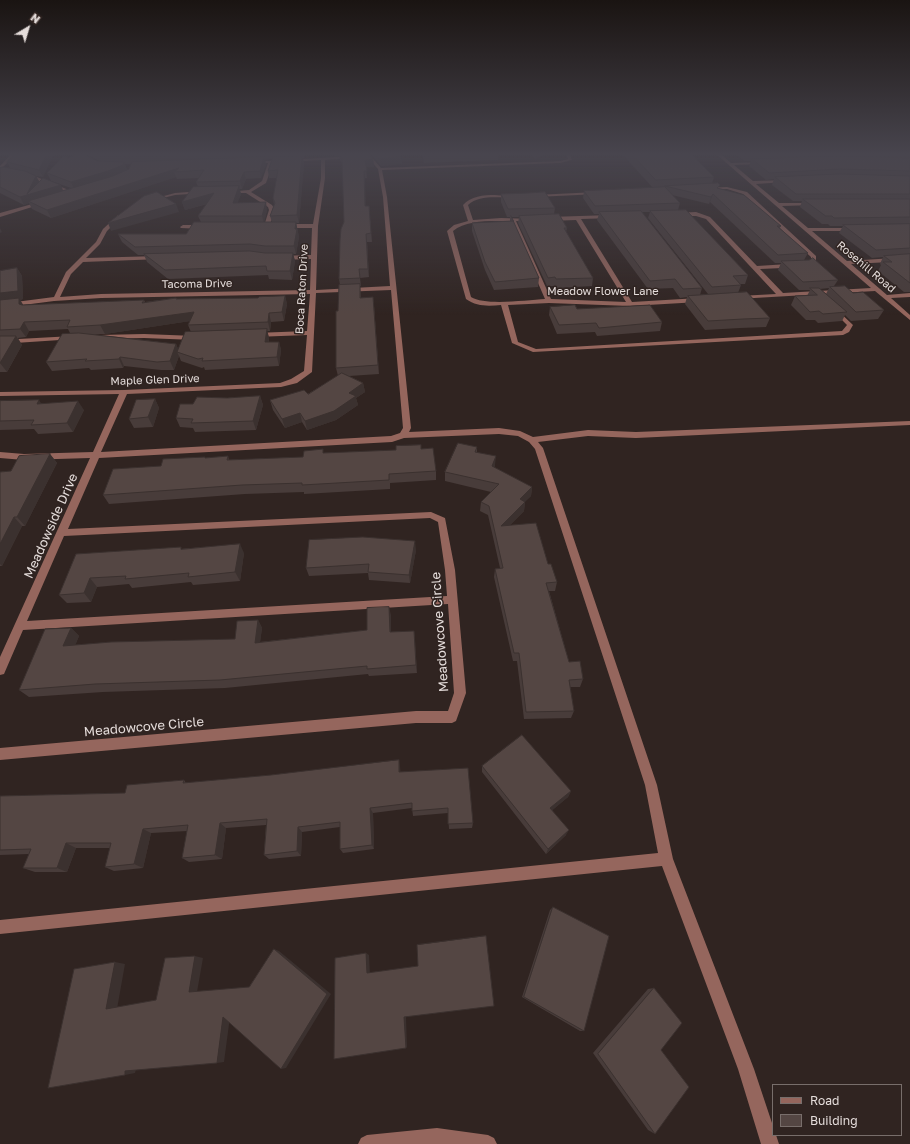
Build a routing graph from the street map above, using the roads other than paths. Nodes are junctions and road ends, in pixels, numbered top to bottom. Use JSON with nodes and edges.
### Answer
{"nodes":[{"id":1,"x":25,"y":207,"type":"edge"},
{"id":2,"x":269,"y":207,"type":"edge"},
{"id":3,"x":318,"y":207,"type":"edge"},
{"id":4,"x":386,"y":207,"type":"edge"},
{"id":5,"x":466,"y":207,"type":"edge"},
{"id":6,"x":761,"y":207,"type":"edge"},
{"id":7,"x":781,"y":207,"type":"edge"},
{"id":8,"x":122,"y":213,"type":"edge"},
{"id":9,"x":0,"y":214,"type":"edge"},
{"id":10,"x":669,"y":214,"type":"edge"},
{"id":11,"x":617,"y":216,"type":"edge"},
{"id":12,"x":578,"y":218,"type":"junction"},
{"id":13,"x":542,"y":219,"type":"edge"},
{"id":14,"x":513,"y":220,"type":"junction"},
{"id":15,"x":535,"y":220,"type":"edge"},
{"id":16,"x":471,"y":222,"type":"junction"},
{"id":17,"x":259,"y":226,"type":"edge"},
{"id":18,"x":267,"y":226,"type":"junction"},
{"id":19,"x":315,"y":226,"type":"junction"},
{"id":20,"x":183,"y":227,"type":"dead end"},
{"id":21,"x":206,"y":227,"type":"edge"},
{"id":22,"x":859,"y":229,"type":"edge"},
{"id":23,"x":808,"y":230,"type":"junction"},
{"id":24,"x":165,"y":258,"type":"edge"},
{"id":25,"x":275,"y":258,"type":"edge"},
{"id":26,"x":314,"y":258,"type":"junction"},
{"id":27,"x":910,"y":259,"type":"edge"},
{"id":28,"x":81,"y":260,"type":"junction"},
{"id":29,"x":846,"y":263,"type":"junction"},
{"id":30,"x":755,"y":268,"type":"junction"},
{"id":31,"x":394,"y":288,"type":"junction"},
{"id":32,"x":876,"y":289,"type":"junction"},
{"id":33,"x":313,"y":292,"type":"junction"},
{"id":34,"x":817,"y":293,"type":"junction"},
{"id":35,"x":701,"y":294,"type":"edge"},
{"id":36,"x":781,"y":295,"type":"junction"},
{"id":37,"x":910,"y":295,"type":"edge"},
{"id":38,"x":885,"y":297,"type":"junction"},
{"id":39,"x":728,"y":298,"type":"edge"},
{"id":40,"x":823,"y":298,"type":"edge"},
{"id":41,"x":56,"y":299,"type":"junction"},
{"id":42,"x":549,"y":301,"type":"junction"},
{"id":43,"x":504,"y":303,"type":"junction"},
{"id":44,"x":630,"y":304,"type":"junction"},
{"id":45,"x":829,"y":304,"type":"edge"},
{"id":46,"x":0,"y":306,"type":"edge"},
{"id":47,"x":910,"y":318,"type":"edge"},
{"id":48,"x":311,"y":332,"type":"junction"},
{"id":49,"x":251,"y":336,"type":"edge"},
{"id":50,"x":83,"y":338,"type":"edge"},
{"id":51,"x":91,"y":338,"type":"edge"},
{"id":52,"x":202,"y":338,"type":"edge"},
{"id":53,"x":0,"y":342,"type":"edge"},
{"id":54,"x":308,"y":372,"type":"joint"},
{"id":55,"x":124,"y":392,"type":"junction"},
{"id":56,"x":0,"y":394,"type":"edge"},
{"id":57,"x":910,"y":423,"type":"edge"},
{"id":58,"x":403,"y":435,"type":"junction"},
{"id":59,"x":532,"y":440,"type":"junction"},
{"id":60,"x":0,"y":455,"type":"edge"},
{"id":61,"x":96,"y":455,"type":"junction"},
{"id":62,"x":62,"y":534,"type":"junction"},
{"id":63,"x":451,"y":600,"type":"junction"},
{"id":64,"x":20,"y":626,"type":"junction"},
{"id":65,"x":0,"y":670,"type":"edge"},
{"id":66,"x":0,"y":754,"type":"edge"},
{"id":67,"x":666,"y":859,"type":"junction"},
{"id":68,"x":0,"y":927,"type":"edge"},
{"id":69,"x":367,"y":1144,"type":"edge"},
{"id":70,"x":488,"y":1144,"type":"edge"},
{"id":71,"x":770,"y":1144,"type":"edge"}],
"edges":[{"from":1,"to":9,"type":"street"},
{"from":2,"to":18,"type":"street"},
{"from":3,"to":19,"type":"street","name":"Boca Raton Drive"},
{"from":4,"to":31,"type":"street"},
{"from":5,"to":16,"type":"street"},
{"from":6,"to":30,"type":"street"},
{"from":7,"to":23,"type":"street","name":"Rosehill Road"},
{"from":8,"to":28,"type":"street"},
{"from":10,"to":30,"type":"street"},
{"from":11,"to":12,"type":"street"},
{"from":12,"to":13,"type":"street"},
{"from":12,"to":44,"type":"street"},
{"from":14,"to":15,"type":"street"},
{"from":14,"to":16,"type":"street"},
{"from":14,"to":42,"type":"street"},
{"from":16,"to":43,"type":"street","name":"Meadow Flower Lane"},
{"from":17,"to":18,"type":"street"},
{"from":18,"to":19,"type":"street"},
{"from":19,"to":26,"type":"street","name":"Boca Raton Drive"},
{"from":20,"to":21,"type":"street"},
{"from":22,"to":23,"type":"street"},
{"from":23,"to":29,"type":"street","name":"Rosehill Road"},
{"from":24,"to":28,"type":"street"},
{"from":25,"to":26,"type":"street"},
{"from":26,"to":33,"type":"street","name":"Boca Raton Drive"},
{"from":27,"to":29,"type":"street"},
{"from":28,"to":41,"type":"street"},
{"from":29,"to":32,"type":"street","name":"Rosehill Road"},
{"from":30,"to":36,"type":"street"},
{"from":31,"to":33,"type":"street","name":"Tacoma Drive"},
{"from":31,"to":58,"type":"street"},
{"from":32,"to":34,"type":"street"},
{"from":32,"to":38,"type":"street","name":"Rosehill Road"},
{"from":33,"to":41,"type":"street","name":"Tacoma Drive"},
{"from":33,"to":48,"type":"street","name":"Boca Raton Drive"},
{"from":34,"to":36,"type":"street"},
{"from":34,"to":40,"type":"street"},
{"from":35,"to":44,"type":"street","name":"Meadow Flower Lane"},
{"from":36,"to":39,"type":"street"},
{"from":37,"to":38,"type":"street"},
{"from":38,"to":47,"type":"street","name":"Rosehill Road"},
{"from":41,"to":46,"type":"street","name":"Tacoma Drive"},
{"from":42,"to":43,"type":"street","name":"Meadow Flower Lane"},
{"from":42,"to":44,"type":"street","name":"Meadow Flower Lane"},
{"from":43,"to":45,"type":"street"},
{"from":48,"to":49,"type":"street"},
{"from":48,"to":54,"type":"street","name":"Boca Raton Drive"},
{"from":50,"to":53,"type":"street"},
{"from":51,"to":52,"type":"street"},
{"from":54,"to":55,"type":"street","name":"Maple Glen Drive"},
{"from":55,"to":56,"type":"street","name":"Maple Glen Drive"},
{"from":55,"to":61,"type":"street","name":"Meadowside Drive"},
{"from":57,"to":59,"type":"street"},
{"from":58,"to":59,"type":"street"},
{"from":58,"to":61,"type":"street"},
{"from":59,"to":67,"type":"street"},
{"from":60,"to":61,"type":"street"},
{"from":61,"to":62,"type":"street","name":"Meadowside Drive"},
{"from":62,"to":63,"type":"street","name":"Meadowcove Circle"},
{"from":62,"to":64,"type":"street","name":"Meadowside Drive"},
{"from":63,"to":64,"type":"street"},
{"from":63,"to":66,"type":"street","name":"Meadowcove Circle"},
{"from":64,"to":65,"type":"street","name":"Meadowside Drive"},
{"from":67,"to":68,"type":"street"},
{"from":67,"to":71,"type":"street"},
{"from":69,"to":70,"type":"street"}]}
